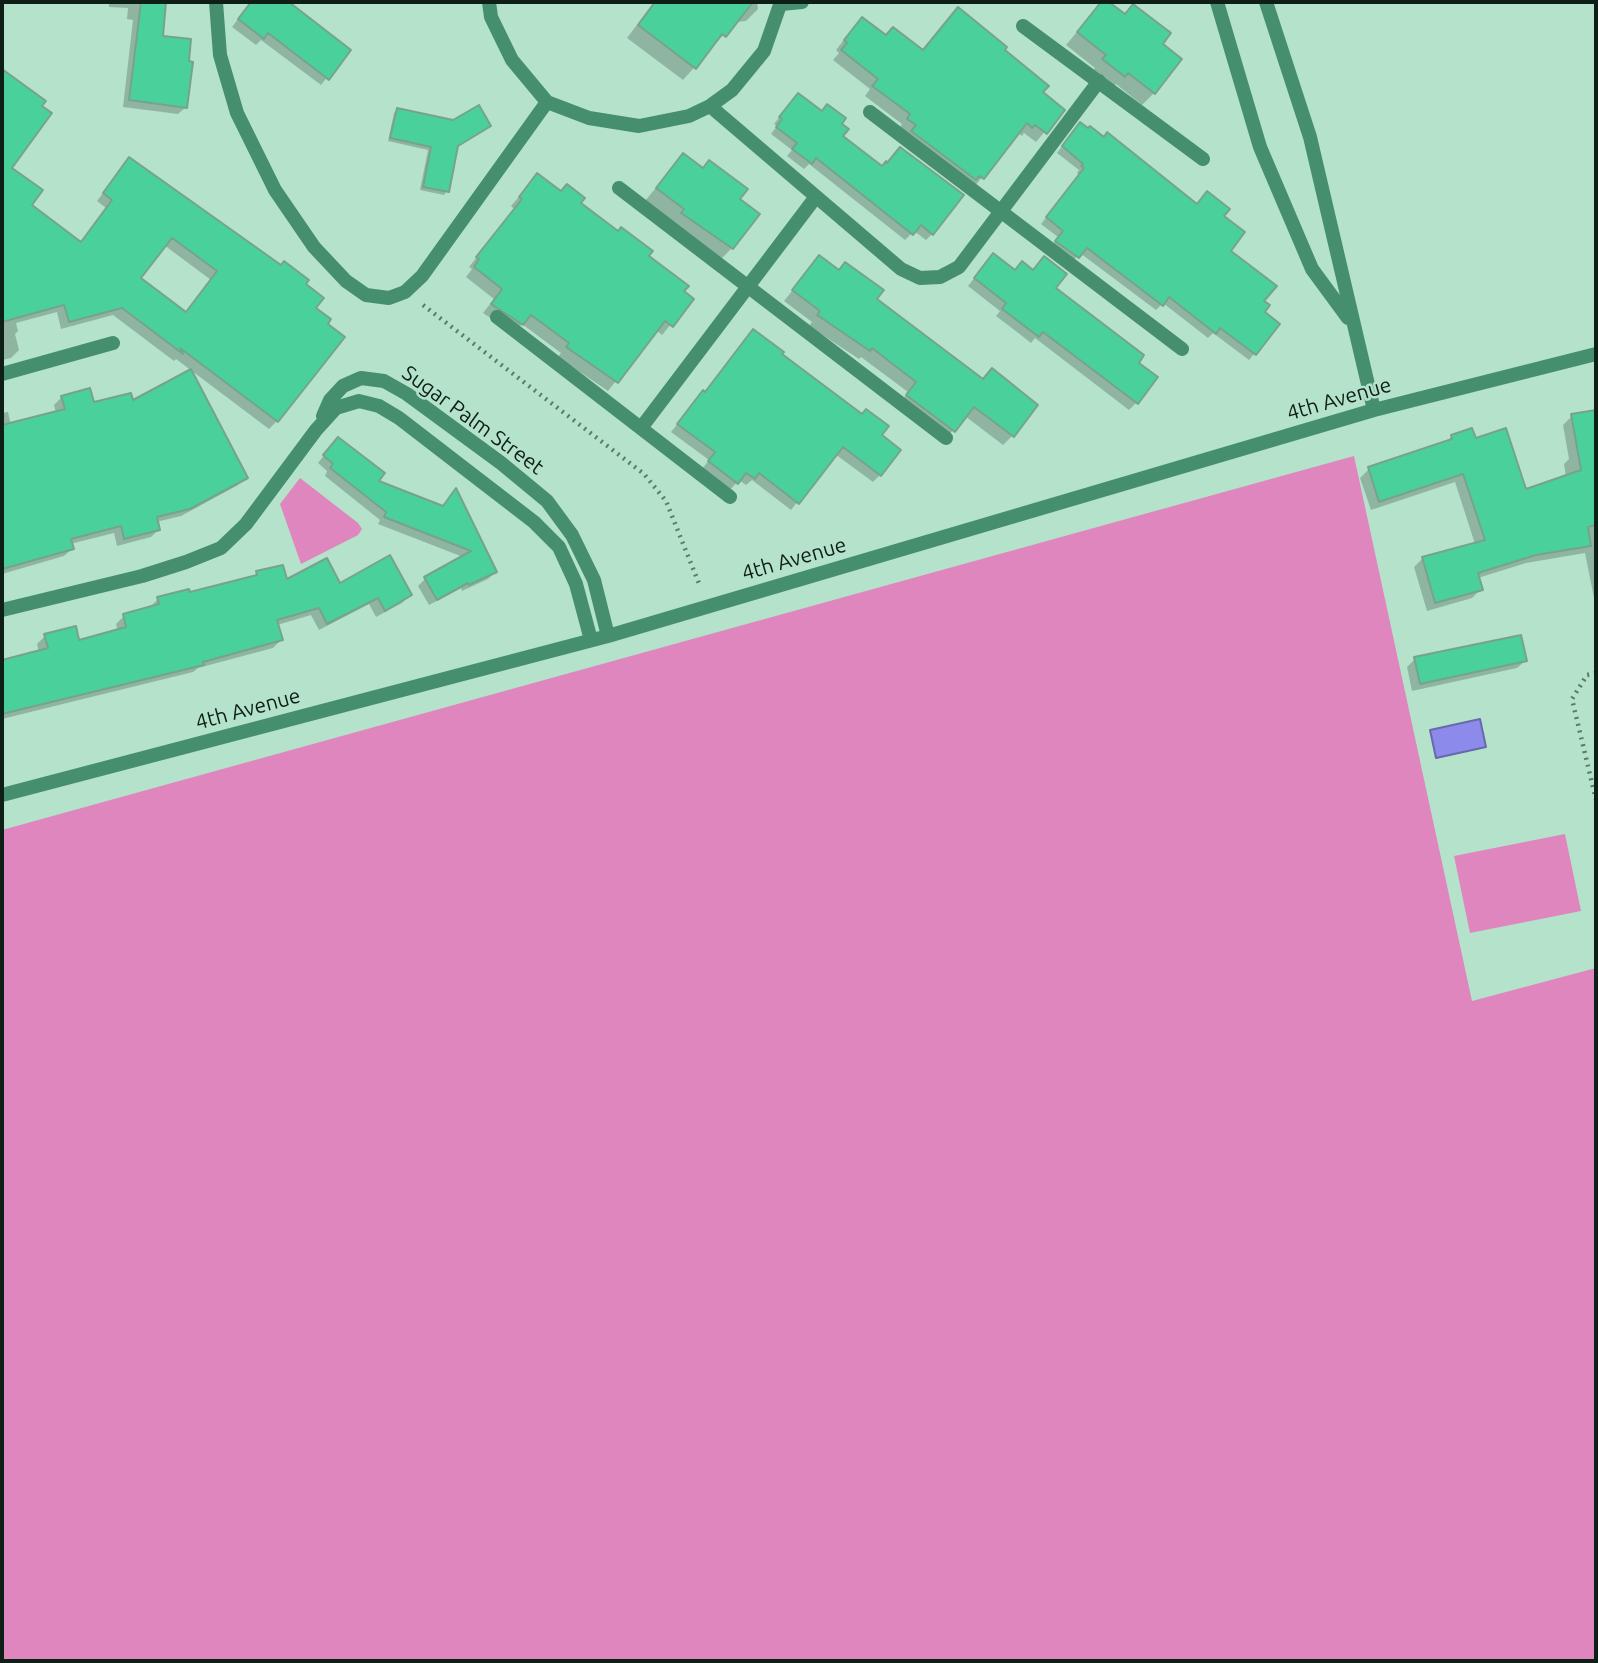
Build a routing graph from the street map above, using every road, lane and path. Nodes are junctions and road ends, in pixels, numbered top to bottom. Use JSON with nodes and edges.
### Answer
{"nodes":[{"id":1,"x":216,"y":2,"type":"edge"},
{"id":2,"x":489,"y":2,"type":"edge"},
{"id":3,"x":802,"y":2,"type":"edge"},
{"id":4,"x":1217,"y":2,"type":"edge"},
{"id":5,"x":1266,"y":2,"type":"edge"},
{"id":6,"x":781,"y":3,"type":"edge"},
{"id":7,"x":1023,"y":26,"type":"dead end"},
{"id":8,"x":1099,"y":81,"type":"junction"},
{"id":9,"x":547,"y":102,"type":"junction"},
{"id":10,"x":710,"y":106,"type":"junction"},
{"id":11,"x":870,"y":112,"type":"dead end"},
{"id":12,"x":1203,"y":159,"type":"dead end"},
{"id":13,"x":619,"y":188,"type":"dead end"},
{"id":14,"x":816,"y":198,"type":"junction"},
{"id":15,"x":1001,"y":211,"type":"junction"},
{"id":16,"x":748,"y":287,"type":"junction"},
{"id":17,"x":405,"y":292,"type":"junction"},
{"id":18,"x":497,"y":317,"type":"dead end"},
{"id":19,"x":1353,"y":325,"type":"junction"},
{"id":20,"x":113,"y":343,"type":"dead end"},
{"id":21,"x":1182,"y":349,"type":"dead end"},
{"id":22,"x":1596,"y":354,"type":"edge"},
{"id":23,"x":2,"y":374,"type":"edge"},
{"id":24,"x":1374,"y":410,"type":"junction"},
{"id":25,"x":641,"y":428,"type":"junction"},
{"id":26,"x":316,"y":430,"type":"junction"},
{"id":27,"x":946,"y":438,"type":"dead end"},
{"id":28,"x":730,"y":497,"type":"dead end"},
{"id":29,"x":707,"y":607,"type":"junction"},
{"id":30,"x":2,"y":610,"type":"edge"},
{"id":31,"x":608,"y":636,"type":"junction"},
{"id":32,"x":591,"y":640,"type":"junction"},
{"id":33,"x":1596,"y":673,"type":"edge"},
{"id":34,"x":2,"y":795,"type":"edge"},
{"id":35,"x":1596,"y":800,"type":"edge"}],
"edges":[{"from":1,"to":17,"type":"street"},
{"from":2,"to":9,"type":"street"},
{"from":3,"to":6,"type":"street"},
{"from":4,"to":19,"type":"street"},
{"from":5,"to":19,"type":"street"},
{"from":6,"to":10,"type":"street"},
{"from":7,"to":8,"type":"street"},
{"from":8,"to":12,"type":"street"},
{"from":8,"to":15,"type":"street"},
{"from":9,"to":10,"type":"street"},
{"from":9,"to":17,"type":"street"},
{"from":10,"to":14,"type":"street"},
{"from":11,"to":15,"type":"street"},
{"from":13,"to":16,"type":"street"},
{"from":14,"to":15,"type":"street"},
{"from":14,"to":16,"type":"street"},
{"from":15,"to":21,"type":"street"},
{"from":16,"to":25,"type":"street"},
{"from":16,"to":27,"type":"street"},
{"from":17,"to":29,"type":"path"},
{"from":18,"to":25,"type":"street"},
{"from":19,"to":24,"type":"street"},
{"from":20,"to":23,"type":"street"},
{"from":22,"to":24,"type":"street","name":"4th Avenue"},
{"from":24,"to":29,"type":"street","name":"4th Avenue"},
{"from":25,"to":28,"type":"street"},
{"from":26,"to":30,"type":"street"},
{"from":26,"to":31,"type":"street","name":"Sugar Palm Street"},
{"from":26,"to":32,"type":"street","name":"Sugar Palm Street"},
{"from":29,"to":31,"type":"street","name":"4th Avenue"},
{"from":31,"to":32,"type":"street","name":"4th Avenue"},
{"from":32,"to":34,"type":"street","name":"4th Avenue"},
{"from":33,"to":35,"type":"path"}]}
